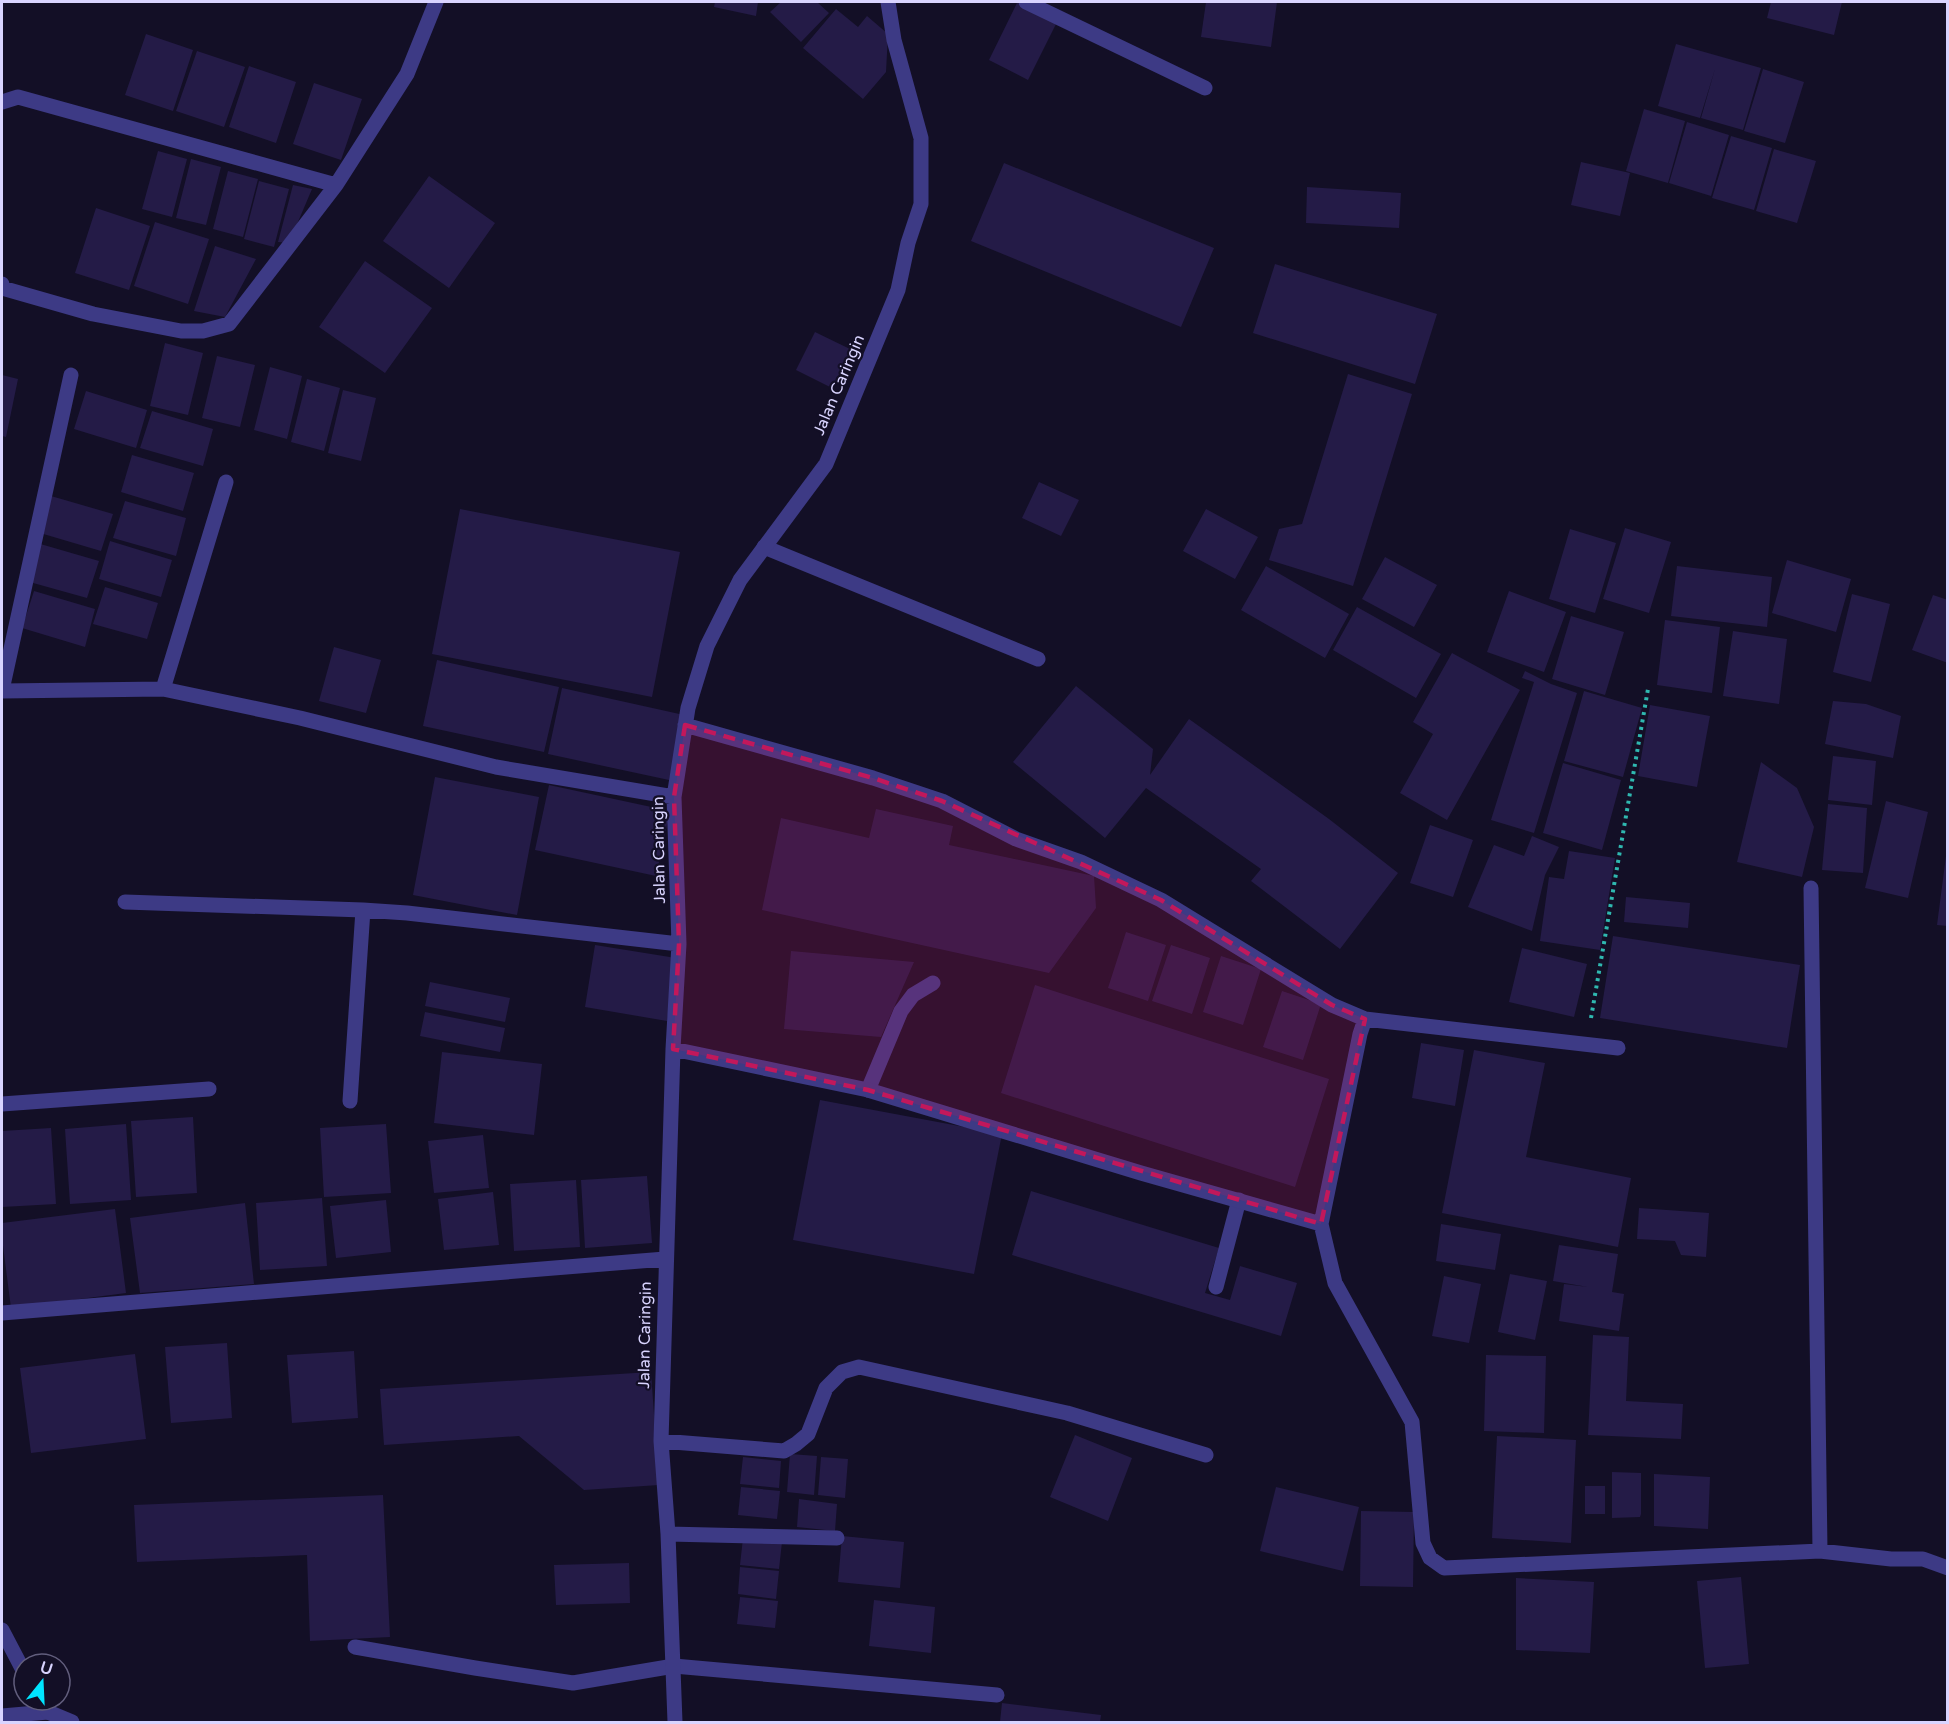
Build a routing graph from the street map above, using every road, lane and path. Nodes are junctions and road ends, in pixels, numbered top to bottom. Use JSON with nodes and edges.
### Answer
{"nodes":[{"id":1,"x":436,"y":2,"type":"edge"},
{"id":2,"x":888,"y":2,"type":"edge"},
{"id":3,"x":1026,"y":2,"type":"edge"},
{"id":4,"x":1205,"y":88,"type":"dead end"},
{"id":5,"x":2,"y":102,"type":"edge"},
{"id":6,"x":336,"y":185,"type":"junction"},
{"id":7,"x":2,"y":287,"type":"edge"},
{"id":8,"x":71,"y":375,"type":"dead end"},
{"id":9,"x":226,"y":482,"type":"dead end"},
{"id":10,"x":764,"y":547,"type":"junction"},
{"id":11,"x":1038,"y":659,"type":"dead end"},
{"id":12,"x":163,"y":689,"type":"junction"},
{"id":13,"x":1648,"y":689,"type":"dead end"},
{"id":14,"x":2,"y":691,"type":"edge"},
{"id":15,"x":685,"y":725,"type":"junction"},
{"id":16,"x":674,"y":797,"type":"junction"},
{"id":17,"x":1811,"y":888,"type":"dead end"},
{"id":18,"x":125,"y":902,"type":"dead end"},
{"id":19,"x":363,"y":910,"type":"junction"},
{"id":20,"x":680,"y":944,"type":"junction"},
{"id":21,"x":933,"y":982,"type":"dead end"},
{"id":22,"x":1365,"y":1019,"type":"junction"},
{"id":23,"x":1586,"y":1045,"type":"junction"},
{"id":24,"x":1618,"y":1048,"type":"dead end"},
{"id":25,"x":673,"y":1049,"type":"junction"},
{"id":26,"x":209,"y":1089,"type":"dead end"},
{"id":27,"x":868,"y":1090,"type":"junction"},
{"id":28,"x":350,"y":1101,"type":"dead end"},
{"id":29,"x":2,"y":1104,"type":"edge"},
{"id":30,"x":1239,"y":1200,"type":"junction"},
{"id":31,"x":1322,"y":1224,"type":"junction"},
{"id":32,"x":665,"y":1259,"type":"junction"},
{"id":33,"x":1216,"y":1287,"type":"dead end"},
{"id":34,"x":2,"y":1313,"type":"edge"},
{"id":35,"x":661,"y":1441,"type":"junction"},
{"id":36,"x":1206,"y":1455,"type":"dead end"},
{"id":37,"x":668,"y":1534,"type":"junction"},
{"id":38,"x":837,"y":1538,"type":"dead end"},
{"id":39,"x":1820,"y":1551,"type":"junction"},
{"id":40,"x":1947,"y":1568,"type":"edge"},
{"id":41,"x":2,"y":1630,"type":"edge"},
{"id":42,"x":356,"y":1647,"type":"dead end"},
{"id":43,"x":14,"y":1652,"type":"edge"},
{"id":44,"x":674,"y":1666,"type":"junction"},
{"id":45,"x":997,"y":1695,"type":"dead end"},
{"id":46,"x":19,"y":1712,"type":"edge"},
{"id":47,"x":55,"y":1712,"type":"edge"},
{"id":48,"x":2,"y":1716,"type":"edge"},
{"id":49,"x":72,"y":1722,"type":"edge"},
{"id":50,"x":675,"y":1722,"type":"edge"}],
"edges":[{"from":1,"to":6,"type":"street"},
{"from":2,"to":10,"type":"street","name":"Jalan Caringin"},
{"from":3,"to":4,"type":"street"},
{"from":5,"to":6,"type":"street"},
{"from":6,"to":7,"type":"street"},
{"from":8,"to":14,"type":"street"},
{"from":9,"to":12,"type":"street"},
{"from":10,"to":11,"type":"street"},
{"from":10,"to":15,"type":"street","name":"Jalan Caringin"},
{"from":12,"to":14,"type":"street"},
{"from":12,"to":16,"type":"street"},
{"from":13,"to":23,"type":"path"},
{"from":15,"to":16,"type":"street","name":"Jalan Caringin"},
{"from":15,"to":22,"type":"street"},
{"from":16,"to":20,"type":"street","name":"Jalan Caringin"},
{"from":17,"to":39,"type":"street"},
{"from":18,"to":19,"type":"street"},
{"from":19,"to":20,"type":"street"},
{"from":19,"to":28,"type":"street"},
{"from":20,"to":25,"type":"street","name":"Jalan Caringin"},
{"from":21,"to":27,"type":"street"},
{"from":22,"to":23,"type":"street"},
{"from":22,"to":31,"type":"street"},
{"from":23,"to":24,"type":"street"},
{"from":25,"to":27,"type":"street"},
{"from":25,"to":32,"type":"street","name":"Jalan Caringin"},
{"from":26,"to":29,"type":"street"},
{"from":27,"to":30,"type":"street"},
{"from":30,"to":31,"type":"street"},
{"from":30,"to":33,"type":"street"},
{"from":31,"to":39,"type":"street"},
{"from":32,"to":34,"type":"street"},
{"from":32,"to":35,"type":"street","name":"Jalan Caringin"},
{"from":35,"to":36,"type":"street"},
{"from":35,"to":37,"type":"street","name":"Jalan Caringin"},
{"from":37,"to":38,"type":"street"},
{"from":37,"to":44,"type":"street","name":"Jalan Caringin"},
{"from":39,"to":40,"type":"street"},
{"from":41,"to":43,"type":"street"},
{"from":42,"to":44,"type":"street"},
{"from":44,"to":45,"type":"street"},
{"from":44,"to":50,"type":"street","name":"Jalan Caringin"},
{"from":46,"to":48,"type":"street"},
{"from":47,"to":49,"type":"street"}]}
